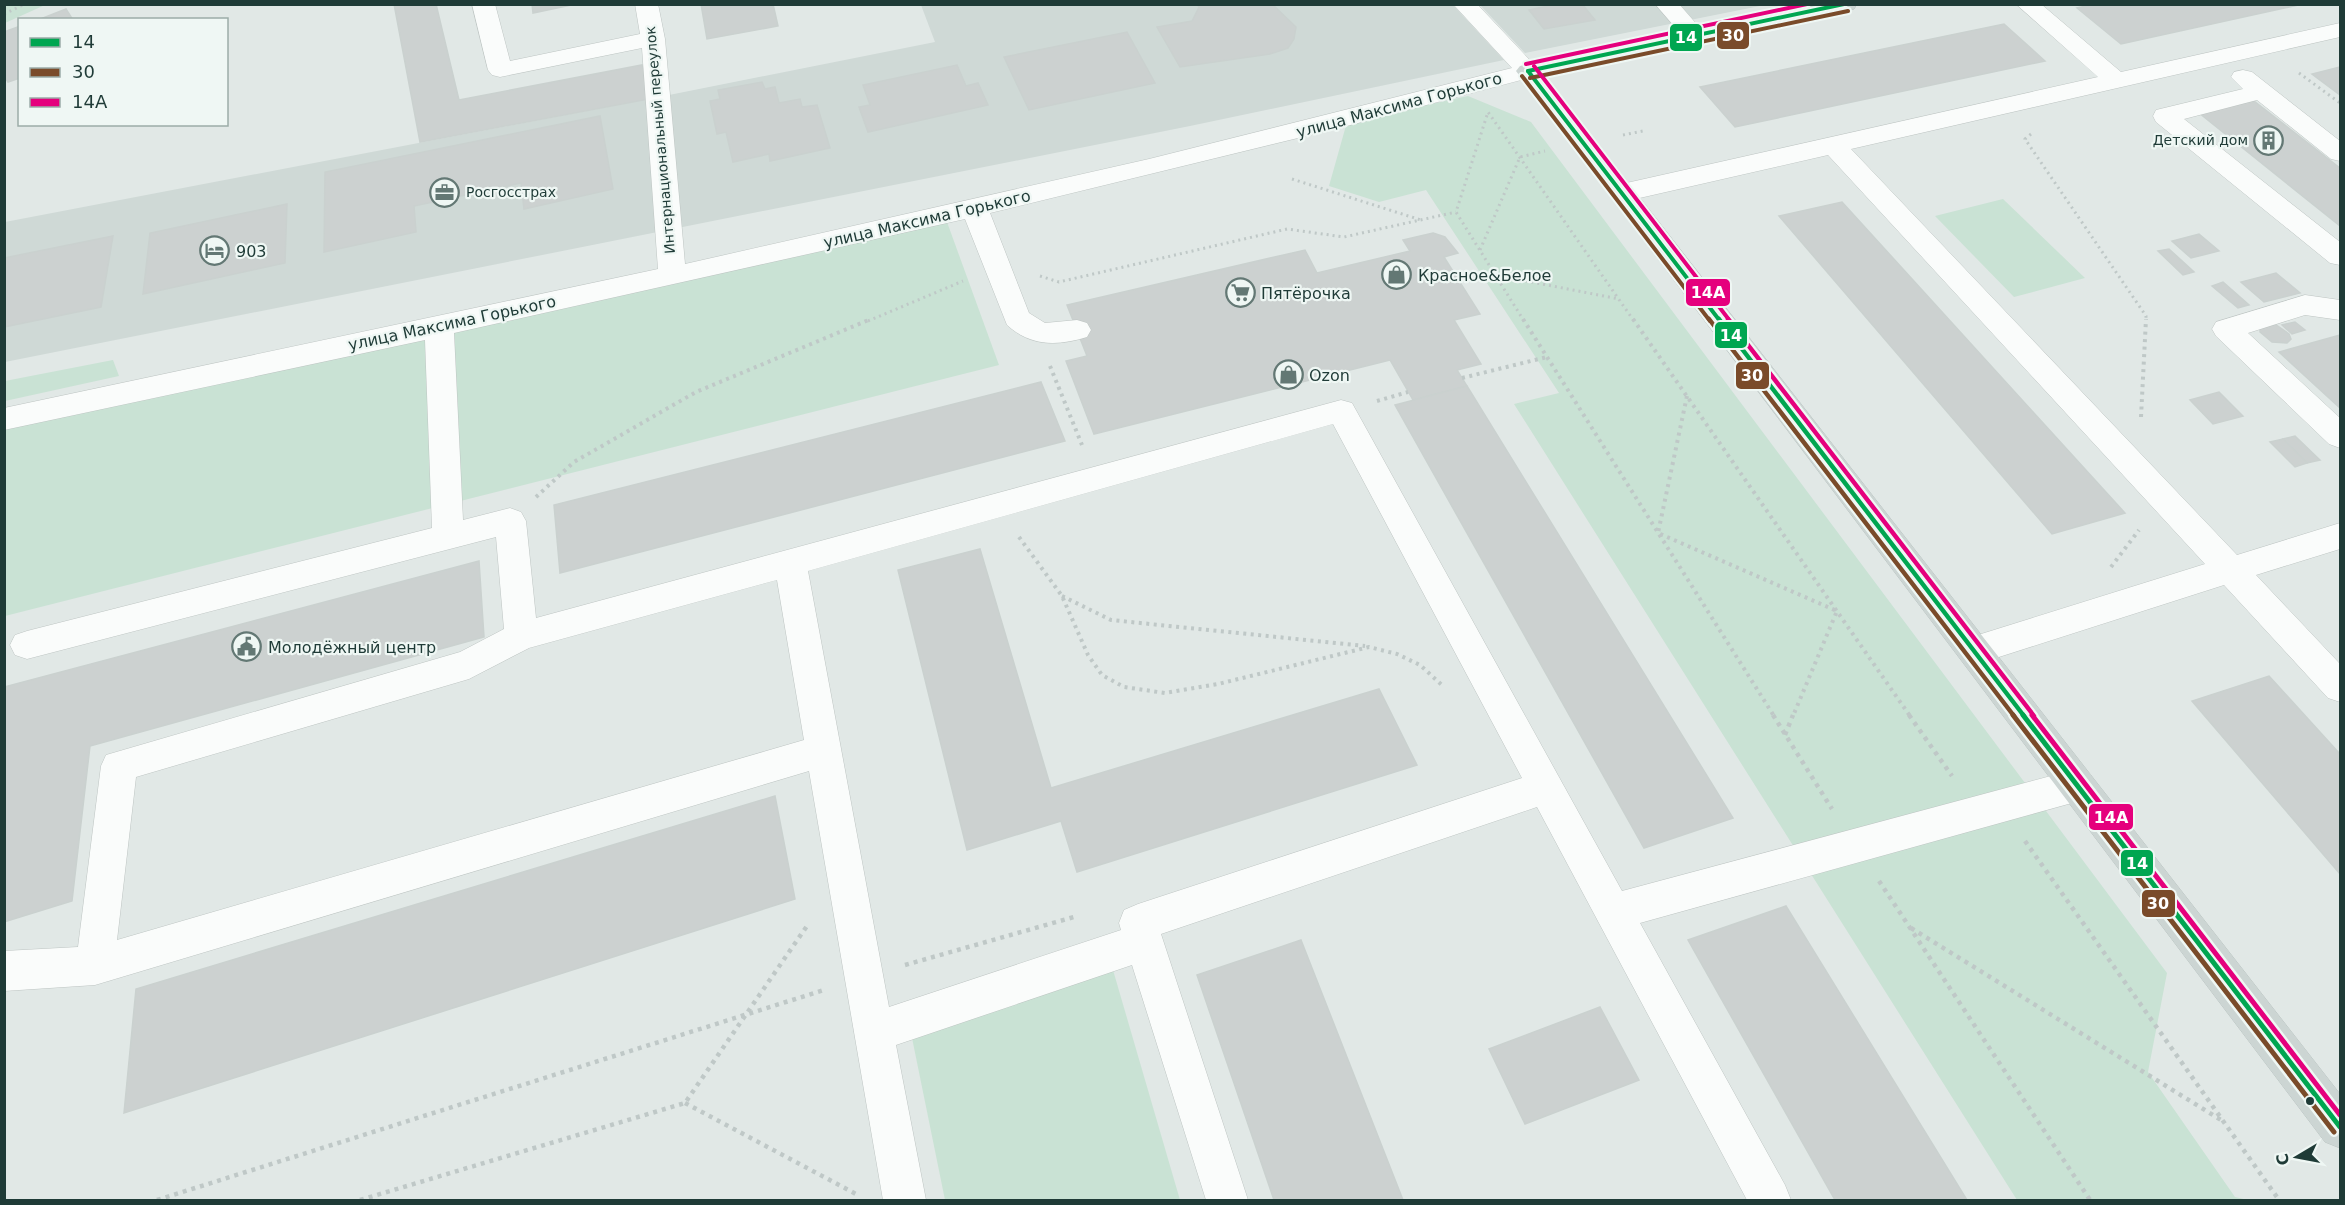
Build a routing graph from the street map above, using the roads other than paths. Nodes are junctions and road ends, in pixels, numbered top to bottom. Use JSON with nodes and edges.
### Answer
{"nodes":[{"id":1,"x":483,"y":4,"type":"edge"},
{"id":2,"x":646,"y":4,"type":"edge"},
{"id":3,"x":1464,"y":4,"type":"edge"},
{"id":4,"x":1666,"y":4,"type":"edge"},
{"id":5,"x":1846,"y":4,"type":"edge"},
{"id":6,"x":2027,"y":4,"type":"edge"},
{"id":7,"x":2340,"y":30,"type":"edge"},
{"id":8,"x":1695,"y":36,"type":"junction"},
{"id":9,"x":653,"y":39,"type":"junction"},
{"id":10,"x":2218,"y":58,"type":"junction"},
{"id":11,"x":1528,"y":71,"type":"junction"},
{"id":12,"x":2117,"y":81,"type":"junction"},
{"id":13,"x":2261,"y":92,"type":"junction"},
{"id":14,"x":1833,"y":145,"type":"junction"},
{"id":15,"x":2340,"y":153,"type":"edge"},
{"id":16,"x":1622,"y":193,"type":"junction"},
{"id":17,"x":974,"y":207,"type":"junction"},
{"id":18,"x":2340,"y":256,"type":"edge"},
{"id":19,"x":672,"y":275,"type":"junction"},
{"id":20,"x":2340,"y":310,"type":"edge"},
{"id":21,"x":440,"y":326,"type":"junction"},
{"id":22,"x":1077,"y":330,"type":"dead end"},
{"id":23,"x":4,"y":419,"type":"edge"},
{"id":24,"x":2340,"y":436,"type":"edge"},
{"id":25,"x":2340,"y":536,"type":"edge"},
{"id":26,"x":448,"y":537,"type":"junction"},
{"id":27,"x":790,"y":563,"type":"junction"},
{"id":28,"x":2231,"y":570,"type":"junction"},
{"id":29,"x":521,"y":636,"type":"junction"},
{"id":30,"x":27,"y":645,"type":"dead end"},
{"id":31,"x":1974,"y":650,"type":"junction"},
{"id":32,"x":2340,"y":687,"type":"edge"},
{"id":33,"x":823,"y":751,"type":"junction"},
{"id":34,"x":2077,"y":786,"type":"junction"},
{"id":35,"x":1546,"y":787,"type":"junction"},
{"id":36,"x":1614,"y":912,"type":"junction"},
{"id":37,"x":1141,"y":933,"type":"junction"},
{"id":38,"x":95,"y":966,"type":"junction"},
{"id":39,"x":4,"y":970,"type":"edge"},
{"id":40,"x":874,"y":1032,"type":"junction"},
{"id":41,"x":2340,"y":1127,"type":"edge"},
{"id":42,"x":904,"y":1200,"type":"edge"},
{"id":43,"x":1227,"y":1200,"type":"edge"},
{"id":44,"x":1770,"y":1200,"type":"edge"}],
"edges":[{"from":1,"to":9,"type":"street"},
{"from":2,"to":9,"type":"street","name":"Интернациональный переулок"},
{"from":3,"to":11,"type":"street"},
{"from":4,"to":8,"type":"street"},
{"from":5,"to":8,"type":"main road","name":"улица Максима Горького"},
{"from":6,"to":12,"type":"street"},
{"from":7,"to":10,"type":"street"},
{"from":8,"to":11,"type":"main road","name":"улица Максима Горького"},
{"from":9,"to":19,"type":"street","name":"Интернациональный переулок"},
{"from":10,"to":12,"type":"street"},
{"from":10,"to":13,"type":"street"},
{"from":11,"to":16,"type":"main road"},
{"from":11,"to":17,"type":"street","name":"улица Максима Горького"},
{"from":12,"to":14,"type":"street"},
{"from":13,"to":15,"type":"street"},
{"from":13,"to":18,"type":"street"},
{"from":14,"to":16,"type":"street"},
{"from":14,"to":28,"type":"street"},
{"from":16,"to":31,"type":"main road"},
{"from":17,"to":19,"type":"street","name":"улица Максима Горького"},
{"from":17,"to":22,"type":"street"},
{"from":19,"to":21,"type":"street","name":"улица Максима Горького"},
{"from":20,"to":24,"type":"street"},
{"from":21,"to":23,"type":"street","name":"улица Максима Горького"},
{"from":21,"to":26,"type":"street"},
{"from":25,"to":28,"type":"street"},
{"from":26,"to":29,"type":"street"},
{"from":26,"to":30,"type":"street"},
{"from":27,"to":29,"type":"street"},
{"from":27,"to":33,"type":"street"},
{"from":27,"to":35,"type":"street"},
{"from":28,"to":31,"type":"street"},
{"from":28,"to":32,"type":"street"},
{"from":29,"to":38,"type":"street"},
{"from":31,"to":34,"type":"main road"},
{"from":33,"to":38,"type":"street"},
{"from":33,"to":40,"type":"street"},
{"from":34,"to":36,"type":"street"},
{"from":34,"to":41,"type":"main road"},
{"from":35,"to":36,"type":"street"},
{"from":35,"to":37,"type":"street"},
{"from":36,"to":44,"type":"street"},
{"from":37,"to":40,"type":"street"},
{"from":37,"to":43,"type":"street"},
{"from":38,"to":39,"type":"street"},
{"from":40,"to":42,"type":"street"}]}
